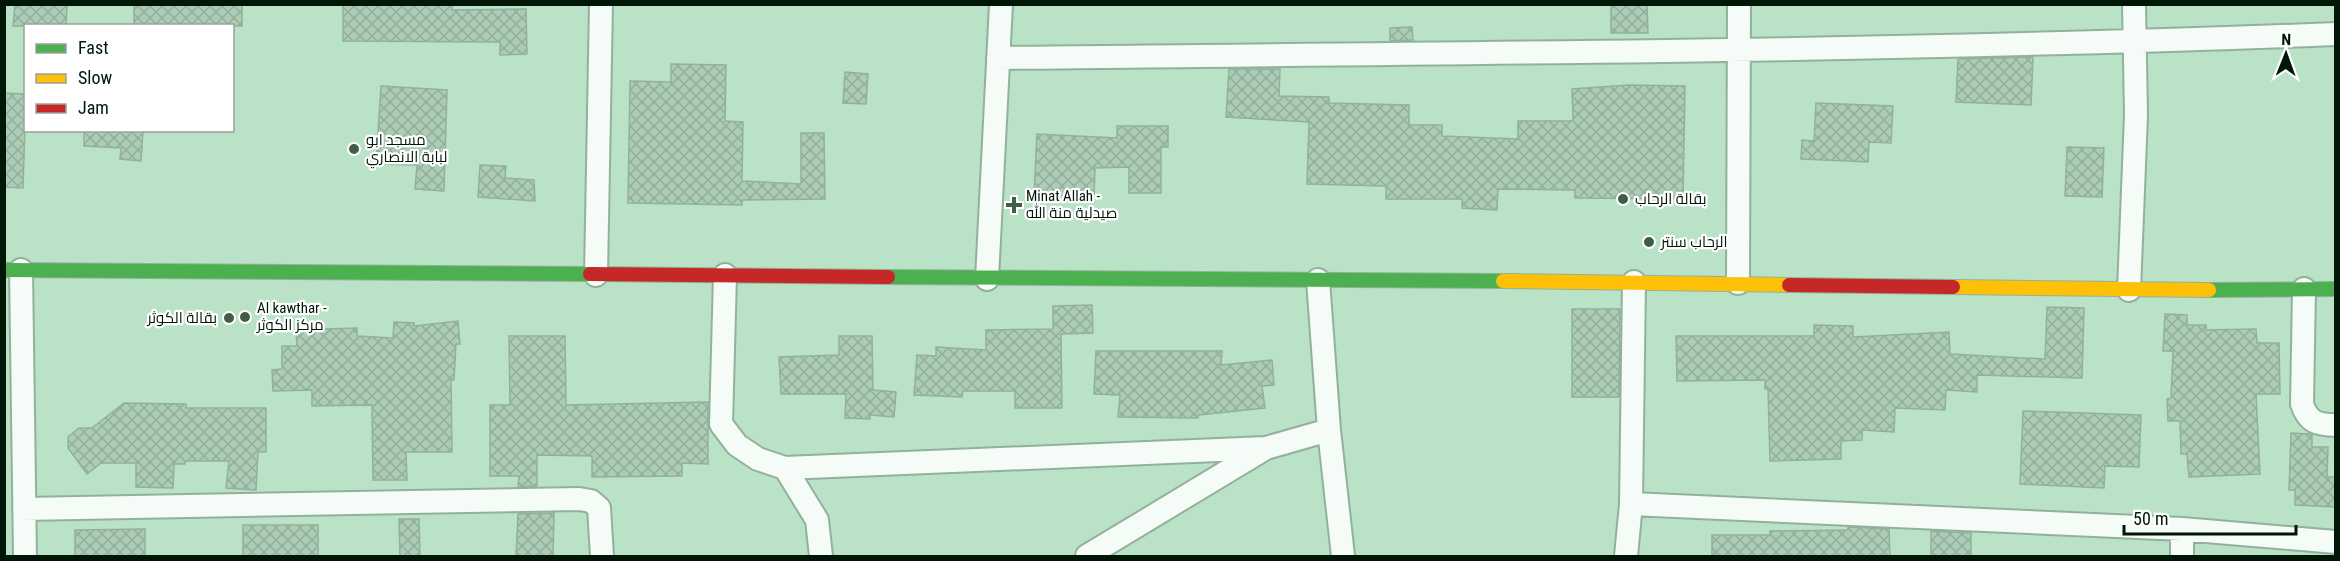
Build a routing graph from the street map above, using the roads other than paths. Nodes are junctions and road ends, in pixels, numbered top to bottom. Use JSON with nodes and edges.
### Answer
{"nodes":[{"id":1,"x":601,"y":4,"type":"edge"},
{"id":2,"x":1001,"y":4,"type":"edge"},
{"id":3,"x":1739,"y":4,"type":"edge"},
{"id":4,"x":2133,"y":4,"type":"edge"},
{"id":5,"x":2336,"y":34,"type":"edge"},
{"id":6,"x":2134,"y":42,"type":"junction"},
{"id":7,"x":1739,"y":50,"type":"junction"},
{"id":8,"x":998,"y":58,"type":"junction"},
{"id":9,"x":13,"y":270,"type":"edge"},
{"id":10,"x":596,"y":275,"type":"junction"},
{"id":11,"x":725,"y":275,"type":"junction"},
{"id":12,"x":987,"y":279,"type":"junction"},
{"id":13,"x":1318,"y":280,"type":"junction"},
{"id":14,"x":1634,"y":282,"type":"junction"},
{"id":15,"x":1738,"y":283,"type":"junction"},
{"id":16,"x":2129,"y":290,"type":"junction"},
{"id":17,"x":2304,"y":290,"type":"junction"},
{"id":18,"x":2336,"y":290,"type":"edge"},
{"id":19,"x":14,"y":419,"type":"edge"},
{"id":20,"x":2336,"y":425,"type":"edge"},
{"id":21,"x":1329,"y":430,"type":"junction"},
{"id":22,"x":1266,"y":448,"type":"junction"},
{"id":23,"x":785,"y":468,"type":"junction"},
{"id":24,"x":1631,"y":504,"type":"junction"},
{"id":25,"x":24,"y":509,"type":"junction"},
{"id":26,"x":2182,"y":530,"type":"junction"},
{"id":27,"x":2336,"y":543,"type":"edge"},
{"id":28,"x":25,"y":556,"type":"edge"},
{"id":29,"x":602,"y":556,"type":"edge"},
{"id":30,"x":821,"y":556,"type":"edge"},
{"id":31,"x":1090,"y":556,"type":"edge"},
{"id":32,"x":1343,"y":556,"type":"edge"},
{"id":33,"x":1626,"y":556,"type":"edge"},
{"id":34,"x":2182,"y":556,"type":"edge"}],
"edges":[{"from":1,"to":10,"type":"street"},
{"from":2,"to":8,"type":"street"},
{"from":3,"to":7,"type":"street"},
{"from":4,"to":6,"type":"street"},
{"from":5,"to":6,"type":"street"},
{"from":6,"to":7,"type":"street"},
{"from":6,"to":16,"type":"street"},
{"from":7,"to":8,"type":"street"},
{"from":7,"to":15,"type":"street"},
{"from":8,"to":12,"type":"street"},
{"from":9,"to":10,"type":"street"},
{"from":9,"to":19,"type":"street"},
{"from":10,"to":11,"type":"street"},
{"from":11,"to":12,"type":"street"},
{"from":11,"to":23,"type":"street"},
{"from":12,"to":13,"type":"street"},
{"from":13,"to":14,"type":"street"},
{"from":13,"to":21,"type":"street"},
{"from":14,"to":15,"type":"street"},
{"from":14,"to":24,"type":"street"},
{"from":15,"to":16,"type":"street"},
{"from":16,"to":17,"type":"street"},
{"from":17,"to":18,"type":"street"},
{"from":17,"to":20,"type":"street"},
{"from":19,"to":25,"type":"street"},
{"from":21,"to":22,"type":"street"},
{"from":21,"to":32,"type":"street"},
{"from":22,"to":23,"type":"street"},
{"from":22,"to":31,"type":"street"},
{"from":23,"to":30,"type":"street"},
{"from":24,"to":26,"type":"street"},
{"from":24,"to":33,"type":"street"},
{"from":25,"to":28,"type":"street"},
{"from":25,"to":29,"type":"street"},
{"from":26,"to":27,"type":"street"},
{"from":26,"to":34,"type":"street"}]}
